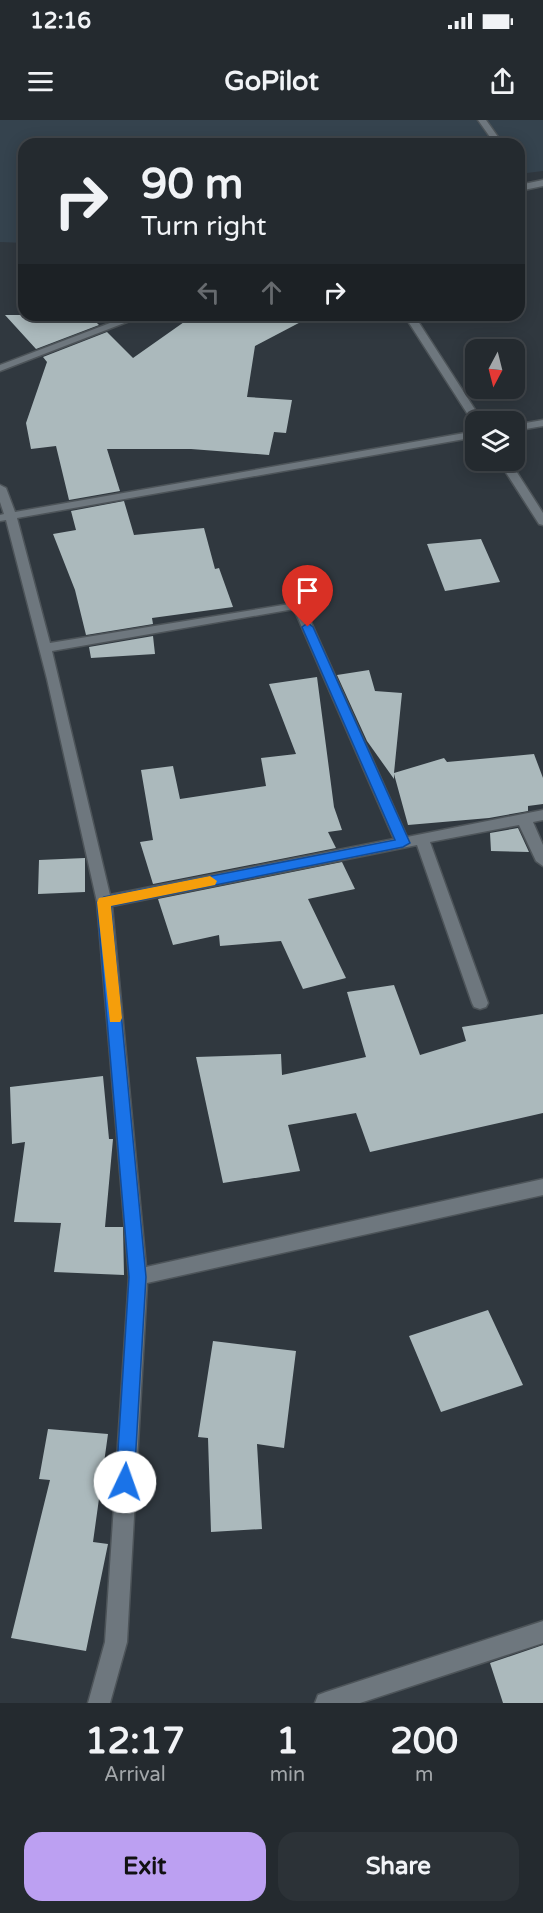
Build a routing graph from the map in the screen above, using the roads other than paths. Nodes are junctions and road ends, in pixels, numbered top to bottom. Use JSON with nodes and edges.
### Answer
{"nodes":[{"id":1,"x":482,"y":120,"type":"edge"},
{"id":2,"x":495,"y":138,"type":"edge"},
{"id":3,"x":543,"y":183,"type":"edge"},
{"id":4,"x":525,"y":185,"type":"edge"},
{"id":5,"x":124,"y":321,"type":"edge"},
{"id":6,"x":413,"y":321,"type":"edge"},
{"id":7,"x":0,"y":368,"type":"edge"},
{"id":8,"x":471,"y":411,"type":"edge"},
{"id":9,"x":543,"y":423,"type":"edge"},
{"id":10,"x":525,"y":426,"type":"edge"},
{"id":11,"x":465,"y":437,"type":"edge"},
{"id":12,"x":510,"y":471,"type":"edge"},
{"id":13,"x":0,"y":488,"type":"edge"},
{"id":14,"x":5,"y":517,"type":"edge"},
{"id":15,"x":543,"y":522,"type":"edge"},
{"id":16,"x":45,"y":648,"type":"junction"},
{"id":17,"x":543,"y":815,"type":"edge"},
{"id":18,"x":524,"y":819,"type":"junction"},
{"id":19,"x":422,"y":839,"type":"junction"},
{"id":20,"x":403,"y":843,"type":"junction"},
{"id":21,"x":543,"y":861,"type":"edge"},
{"id":22,"x":104,"y":902,"type":"junction"},
{"id":23,"x":480,"y":1003,"type":"dead end"},
{"id":24,"x":543,"y":1187,"type":"edge"},
{"id":25,"x":138,"y":1277,"type":"junction"},
{"id":26,"x":543,"y":1632,"type":"edge"},
{"id":27,"x":99,"y":1703,"type":"edge"},
{"id":28,"x":326,"y":1703,"type":"edge"}],
"edges":[{"from":1,"to":2,"type":"street"},
{"from":3,"to":4,"type":"street"},
{"from":5,"to":7,"type":"street"},
{"from":6,"to":8,"type":"street"},
{"from":9,"to":10,"type":"street"},
{"from":11,"to":14,"type":"street"},
{"from":12,"to":15,"type":"street"},
{"from":13,"to":14,"type":"street"},
{"from":14,"to":16,"type":"street"},
{"from":16,"to":20,"type":"street"},
{"from":16,"to":22,"type":"street"},
{"from":17,"to":18,"type":"street"},
{"from":18,"to":19,"type":"street"},
{"from":18,"to":21,"type":"street"},
{"from":19,"to":20,"type":"street"},
{"from":19,"to":23,"type":"street"},
{"from":20,"to":22,"type":"street"},
{"from":22,"to":25,"type":"street"},
{"from":24,"to":25,"type":"street"},
{"from":25,"to":27,"type":"street"},
{"from":26,"to":28,"type":"street"}]}
